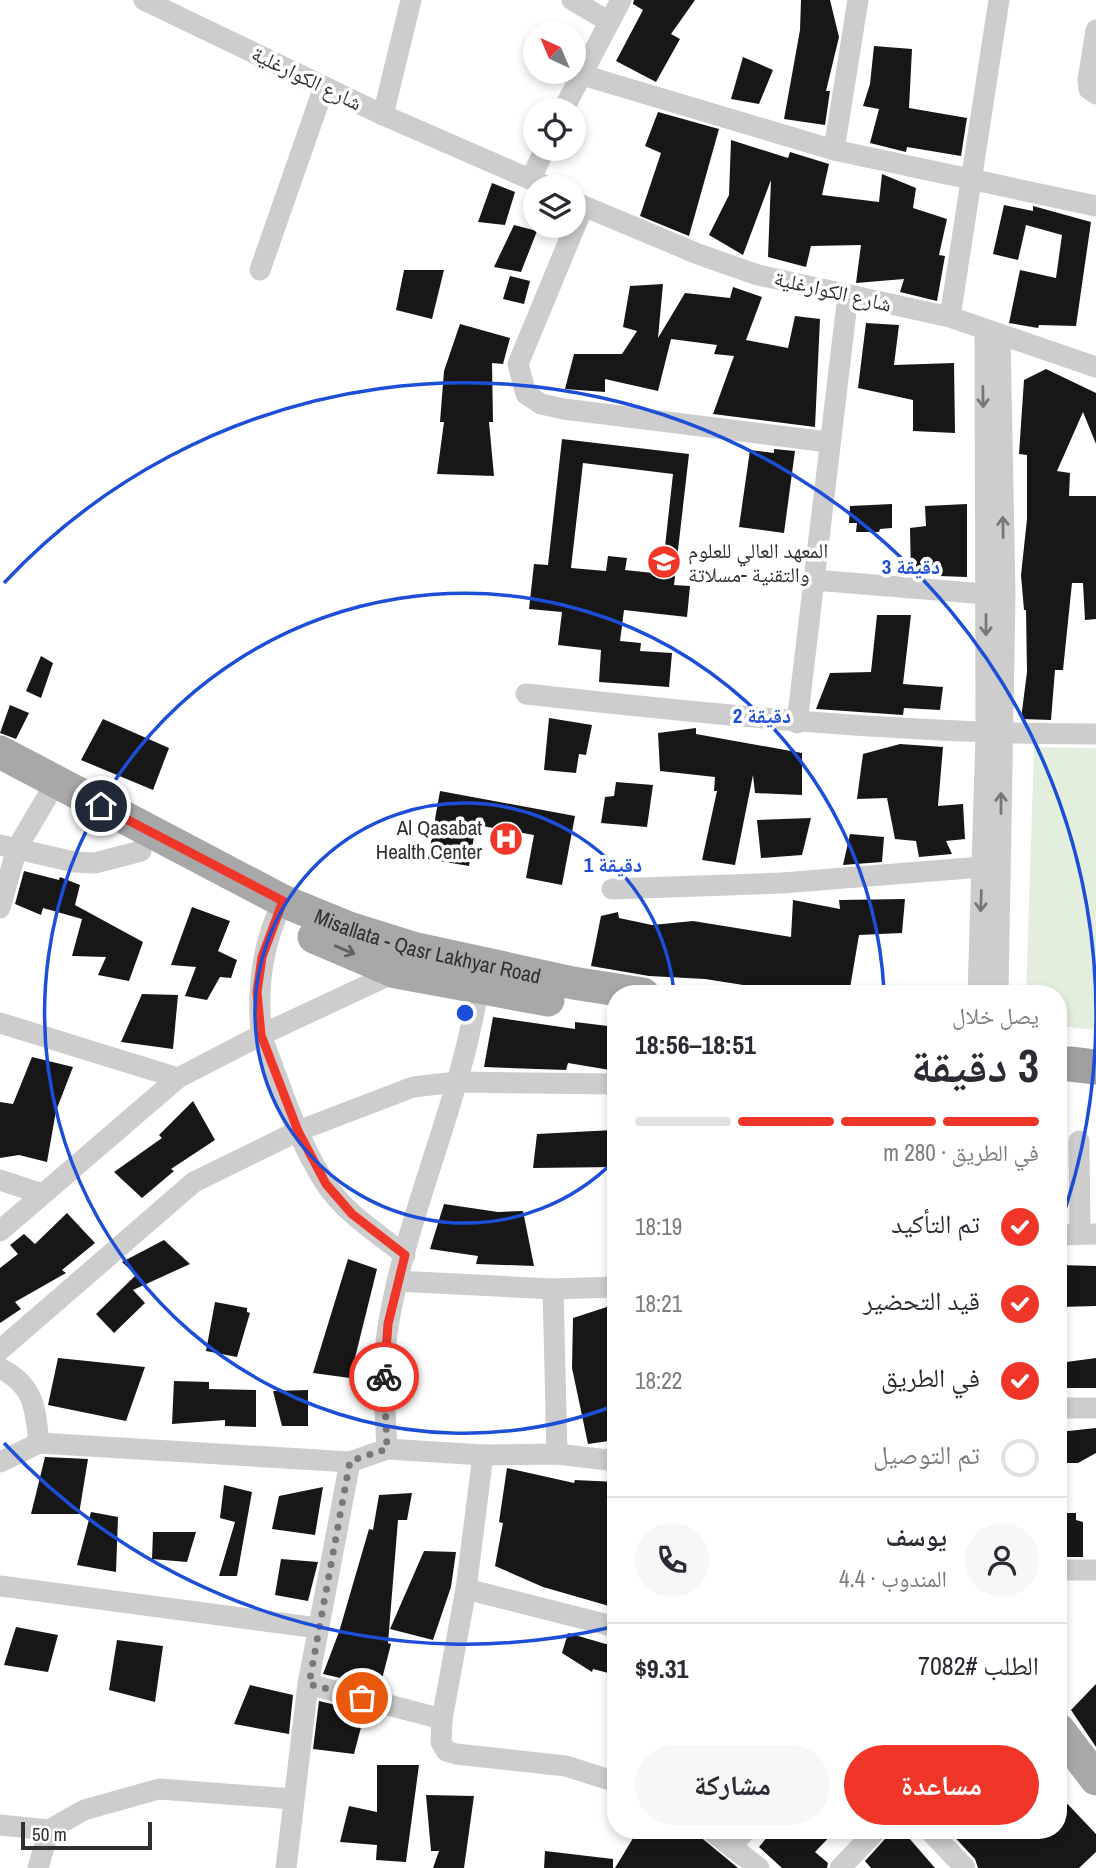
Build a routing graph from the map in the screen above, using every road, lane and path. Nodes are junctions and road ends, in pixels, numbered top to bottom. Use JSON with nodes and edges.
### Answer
{"nodes":[{"id":1,"x":144,"y":0,"type":"edge"},
{"id":2,"x":411,"y":0,"type":"edge"},
{"id":3,"x":572,"y":0,"type":"edge"},
{"id":4,"x":621,"y":0,"type":"edge"},
{"id":5,"x":858,"y":0,"type":"edge"},
{"id":6,"x":999,"y":0,"type":"edge"},
{"id":7,"x":608,"y":21,"type":"junction"},
{"id":8,"x":1096,"y":30,"type":"edge"},
{"id":9,"x":586,"y":61,"type":"edge"},
{"id":10,"x":586,"y":76,"type":"edge"},
{"id":11,"x":324,"y":87,"type":"junction"},
{"id":12,"x":1096,"y":94,"type":"edge"},
{"id":13,"x":383,"y":115,"type":"junction"},
{"id":14,"x":834,"y":150,"type":"junction"},
{"id":15,"x":524,"y":175,"type":"edge"},
{"id":16,"x":973,"y":181,"type":"junction"},
{"id":17,"x":1096,"y":206,"type":"edge"},
{"id":18,"x":586,"y":207,"type":"edge"},
{"id":19,"x":565,"y":238,"type":"edge"},
{"id":20,"x":260,"y":270,"type":"dead end"},
{"id":21,"x":848,"y":295,"type":"junction"},
{"id":22,"x":950,"y":317,"type":"junction"},
{"id":23,"x":992,"y":332,"type":"junction"},
{"id":24,"x":1095,"y":361,"type":"edge"},
{"id":25,"x":828,"y":442,"type":"junction"},
{"id":26,"x":814,"y":580,"type":"junction"},
{"id":27,"x":986,"y":594,"type":"junction"},
{"id":28,"x":526,"y":694,"type":"dead end"},
{"id":29,"x":797,"y":723,"type":"junction"},
{"id":30,"x":994,"y":734,"type":"junction"},
{"id":31,"x":1096,"y":734,"type":"edge"},
{"id":32,"x":0,"y":752,"type":"edge"},
{"id":33,"x":0,"y":777,"type":"edge"},
{"id":34,"x":50,"y":792,"type":"junction"},
{"id":35,"x":8,"y":846,"type":"edge"},
{"id":36,"x":141,"y":851,"type":"junction"},
{"id":37,"x":982,"y":867,"type":"junction"},
{"id":38,"x":612,"y":889,"type":"dead end"},
{"id":39,"x":0,"y":908,"type":"edge"},
{"id":40,"x":278,"y":910,"type":"junction"},
{"id":41,"x":396,"y":972,"type":"junction"},
{"id":42,"x":480,"y":975,"type":"junction"},
{"id":43,"x":978,"y":985,"type":"edge"},
{"id":44,"x":998,"y":985,"type":"edge"},
{"id":45,"x":607,"y":990,"type":"edge"},
{"id":46,"x":607,"y":1010,"type":"edge"},
{"id":47,"x":0,"y":1023,"type":"edge"},
{"id":48,"x":261,"y":1035,"type":"junction"},
{"id":49,"x":178,"y":1078,"type":"junction"},
{"id":50,"x":457,"y":1082,"type":"junction"},
{"id":51,"x":607,"y":1084,"type":"edge"},
{"id":52,"x":298,"y":1131,"type":"junction"},
{"id":53,"x":1079,"y":1141,"type":"dead end"},
{"id":54,"x":0,"y":1180,"type":"edge"},
{"id":55,"x":42,"y":1194,"type":"junction"},
{"id":56,"x":0,"y":1231,"type":"edge"},
{"id":57,"x":1078,"y":1234,"type":"edge"},
{"id":58,"x":405,"y":1255,"type":"junction"},
{"id":59,"x":397,"y":1281,"type":"junction"},
{"id":60,"x":607,"y":1287,"type":"edge"},
{"id":61,"x":554,"y":1289,"type":"junction"},
{"id":62,"x":0,"y":1350,"type":"edge"},
{"id":63,"x":0,"y":1368,"type":"edge"},
{"id":64,"x":1067,"y":1408,"type":"edge"},
{"id":65,"x":1096,"y":1408,"type":"edge"},
{"id":66,"x":38,"y":1443,"type":"junction"},
{"id":67,"x":387,"y":1449,"type":"junction"},
{"id":68,"x":557,"y":1454,"type":"junction"},
{"id":69,"x":483,"y":1455,"type":"junction"},
{"id":70,"x":607,"y":1460,"type":"edge"},
{"id":71,"x":350,"y":1461,"type":"junction"},
{"id":72,"x":0,"y":1462,"type":"edge"},
{"id":73,"x":1067,"y":1570,"type":"edge"},
{"id":74,"x":1096,"y":1570,"type":"edge"},
{"id":75,"x":0,"y":1586,"type":"edge"},
{"id":76,"x":466,"y":1590,"type":"junction"},
{"id":77,"x":607,"y":1625,"type":"edge"},
{"id":78,"x":318,"y":1628,"type":"junction"},
{"id":79,"x":309,"y":1684,"type":"junction"},
{"id":80,"x":442,"y":1718,"type":"junction"},
{"id":81,"x":1067,"y":1741,"type":"edge"},
{"id":82,"x":1067,"y":1770,"type":"edge"},
{"id":83,"x":607,"y":1779,"type":"edge"},
{"id":84,"x":1096,"y":1779,"type":"edge"},
{"id":85,"x":293,"y":1799,"type":"junction"},
{"id":86,"x":1096,"y":1805,"type":"edge"},
{"id":87,"x":0,"y":1825,"type":"edge"},
{"id":88,"x":49,"y":1830,"type":"junction"},
{"id":89,"x":722,"y":1839,"type":"edge"},
{"id":90,"x":738,"y":1839,"type":"edge"},
{"id":91,"x":868,"y":1839,"type":"edge"},
{"id":92,"x":938,"y":1839,"type":"edge"},
{"id":93,"x":731,"y":1846,"type":"junction"},
{"id":94,"x":38,"y":1868,"type":"edge"},
{"id":95,"x":286,"y":1868,"type":"edge"},
{"id":96,"x":758,"y":1868,"type":"edge"},
{"id":97,"x":840,"y":1868,"type":"edge"},
{"id":98,"x":965,"y":1868,"type":"edge"}],
"edges":[{"from":1,"to":11,"type":"street","name":"شارع الكوارغلية"},
{"from":2,"to":13,"type":"street"},
{"from":3,"to":7,"type":"street"},
{"from":4,"to":7,"type":"street"},
{"from":5,"to":14,"type":"street"},
{"from":6,"to":16,"type":"street"},
{"from":7,"to":9,"type":"street"},
{"from":8,"to":12,"type":"street"},
{"from":10,"to":14,"type":"street"},
{"from":11,"to":13,"type":"street","name":"شارع الكوارغلية"},
{"from":11,"to":20,"type":"street"},
{"from":13,"to":15,"type":"street","name":"شارع الكوارغلية"},
{"from":14,"to":16,"type":"street"},
{"from":16,"to":17,"type":"street"},
{"from":16,"to":22,"type":"street"},
{"from":18,"to":21,"type":"street","name":"شارع الكوارغلية"},
{"from":19,"to":25,"type":"street"},
{"from":21,"to":22,"type":"street","name":"شارع الكوارغلية"},
{"from":21,"to":25,"type":"street"},
{"from":22,"to":23,"type":"street","name":"شارع الكوارغلية"},
{"from":23,"to":24,"type":"street","name":"شارع الكوارغلية"},
{"from":23,"to":27,"type":"street","one_way":true},
{"from":30,"to":23,"type":"street","one_way":true},
{"from":25,"to":26,"type":"street"},
{"from":26,"to":27,"type":"street"},
{"from":26,"to":29,"type":"street"},
{"from":27,"to":30,"type":"street","one_way":true},
{"from":28,"to":29,"type":"street"},
{"from":29,"to":30,"type":"street"},
{"from":30,"to":31,"type":"street"},
{"from":30,"to":37,"type":"street"},
{"from":44,"to":30,"type":"street","one_way":true},
{"from":32,"to":34,"type":"main road","name":"Misallata - Qasr Lakhyar Road"},
{"from":33,"to":34,"type":"main road"},
{"from":34,"to":35,"type":"street"},
{"from":34,"to":36,"type":"main road"},
{"from":34,"to":40,"type":"main road","name":"Misallata - Qasr Lakhyar Road"},
{"from":35,"to":36,"type":"street"},
{"from":35,"to":39,"type":"street"},
{"from":36,"to":40,"type":"main road"},
{"from":37,"to":38,"type":"street"},
{"from":37,"to":43,"type":"street","one_way":true},
{"from":40,"to":41,"type":"main road","one_way":true},
{"from":40,"to":42,"type":"main road","name":"Misallata - Qasr Lakhyar Road"},
{"from":40,"to":48,"type":"street"},
{"from":41,"to":42,"type":"main road"},
{"from":41,"to":48,"type":"street"},
{"from":42,"to":45,"type":"main road","name":"Misallata - Qasr Lakhyar Road"},
{"from":42,"to":46,"type":"main road"},
{"from":42,"to":50,"type":"street"},
{"from":47,"to":49,"type":"street"},
{"from":48,"to":49,"type":"street"},
{"from":48,"to":52,"type":"street"},
{"from":49,"to":55,"type":"street"},
{"from":50,"to":51,"type":"street"},
{"from":50,"to":52,"type":"street"},
{"from":50,"to":58,"type":"street"},
{"from":52,"to":58,"type":"street"},
{"from":52,"to":62,"type":"street"},
{"from":53,"to":57,"type":"street"},
{"from":54,"to":55,"type":"street"},
{"from":55,"to":56,"type":"street"},
{"from":58,"to":59,"type":"street"},
{"from":59,"to":61,"type":"street"},
{"from":59,"to":67,"type":"street"},
{"from":60,"to":61,"type":"street"},
{"from":61,"to":68,"type":"street"},
{"from":63,"to":66,"type":"street"},
{"from":64,"to":65,"type":"street"},
{"from":66,"to":71,"type":"street"},
{"from":66,"to":72,"type":"street"},
{"from":67,"to":69,"type":"street"},
{"from":67,"to":71,"type":"street"},
{"from":68,"to":69,"type":"street"},
{"from":68,"to":70,"type":"street"},
{"from":69,"to":76,"type":"street"},
{"from":71,"to":78,"type":"street"},
{"from":73,"to":74,"type":"street"},
{"from":75,"to":78,"type":"street"},
{"from":76,"to":77,"type":"street"},
{"from":76,"to":80,"type":"street"},
{"from":78,"to":79,"type":"street"},
{"from":79,"to":80,"type":"street"},
{"from":79,"to":85,"type":"street"},
{"from":80,"to":83,"type":"street"},
{"from":81,"to":84,"type":"main road"},
{"from":82,"to":86,"type":"main road"},
{"from":85,"to":88,"type":"street"},
{"from":85,"to":95,"type":"street"},
{"from":87,"to":88,"type":"street"},
{"from":88,"to":94,"type":"street"},
{"from":89,"to":93,"type":"street"},
{"from":90,"to":93,"type":"street"},
{"from":91,"to":97,"type":"street"},
{"from":92,"to":98,"type":"street"},
{"from":93,"to":96,"type":"street"}]}
